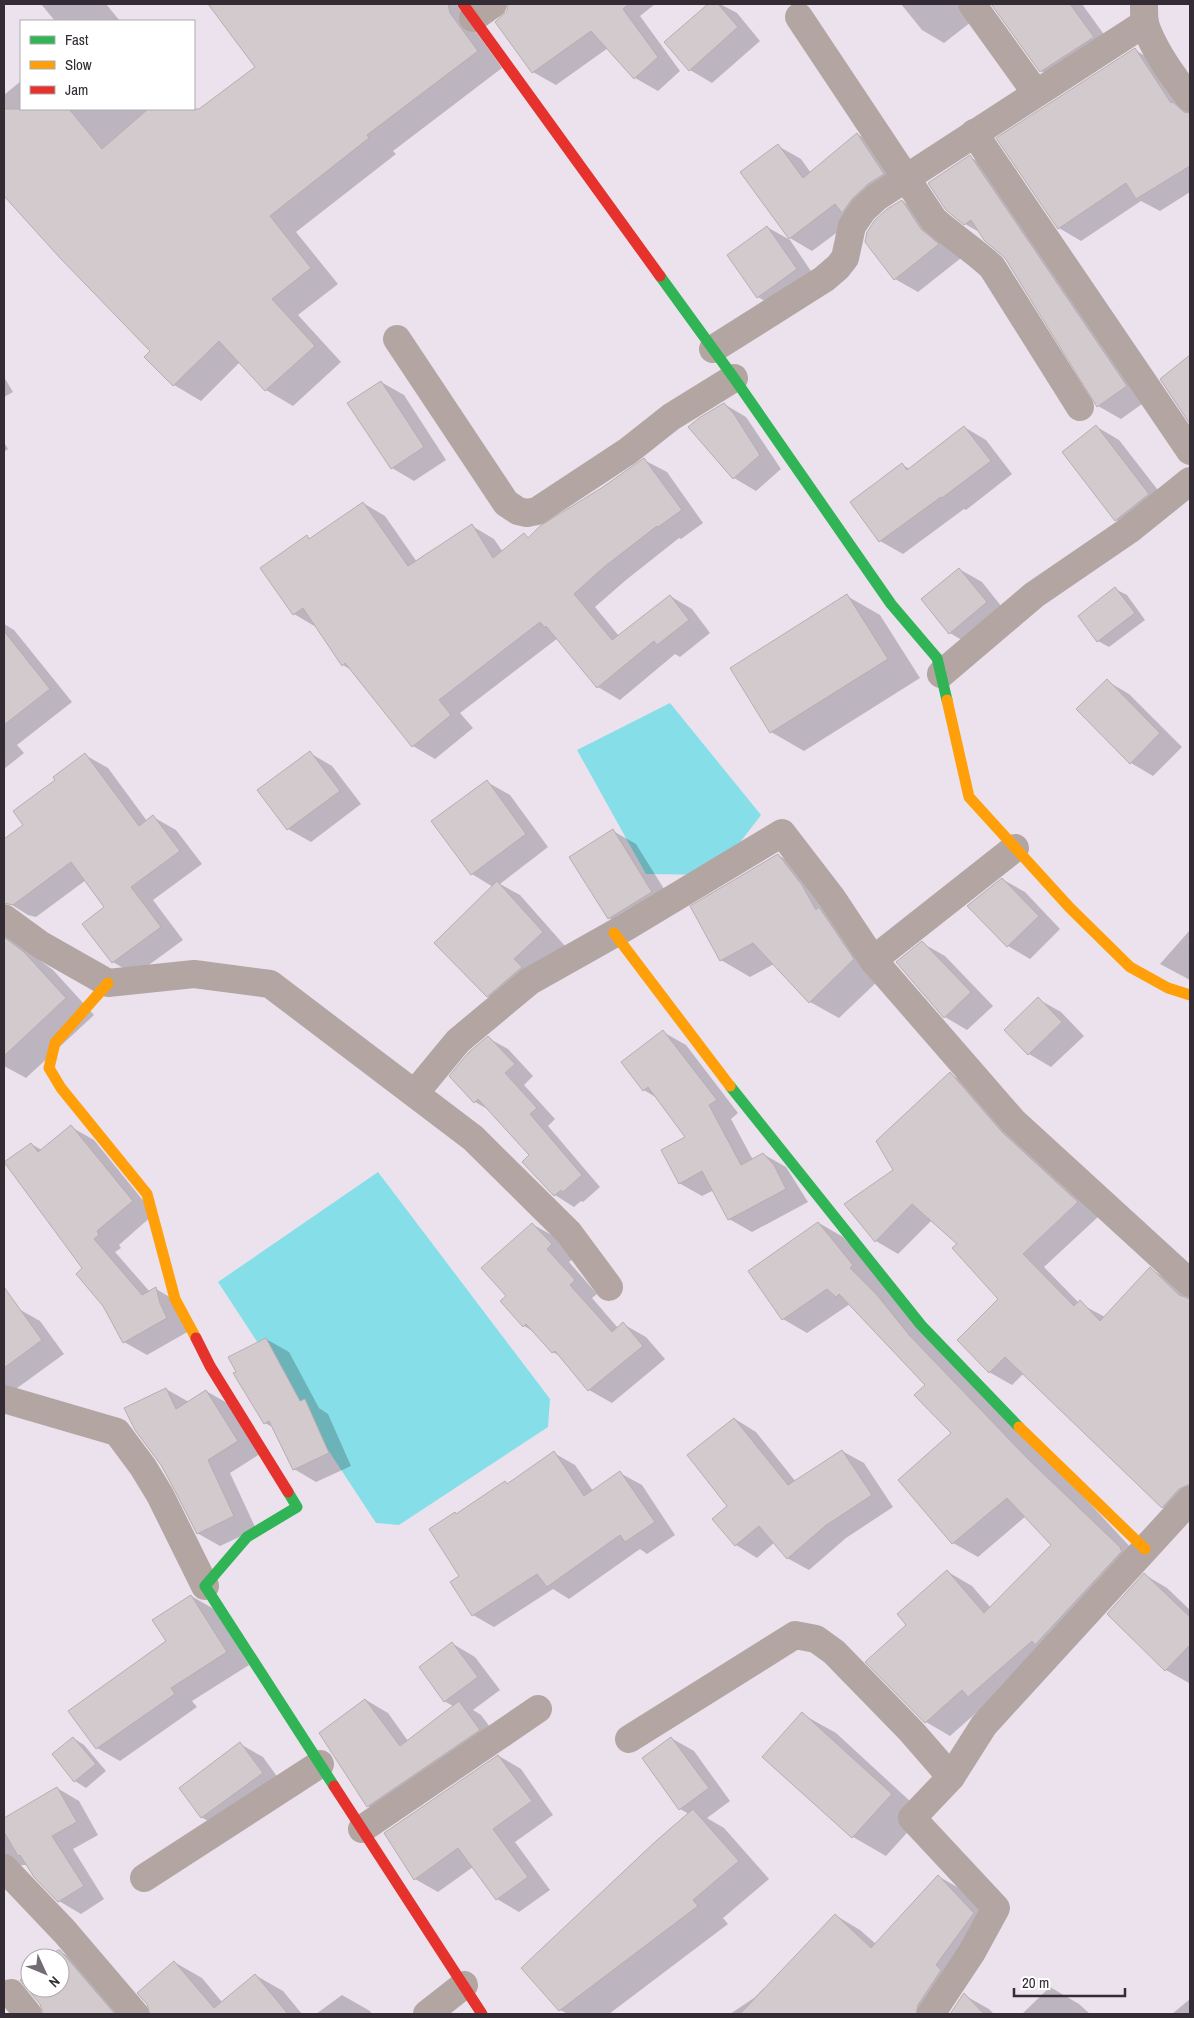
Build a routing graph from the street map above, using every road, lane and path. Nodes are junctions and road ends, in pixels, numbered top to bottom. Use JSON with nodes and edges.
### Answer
{"nodes":[{"id":1,"x":972,"y":4,"type":"edge"},
{"id":2,"x":476,"y":8,"type":"edge"},
{"id":3,"x":1144,"y":13,"type":"edge"},
{"id":4,"x":799,"y":17,"type":"dead end"},
{"id":5,"x":1036,"y":93,"type":"junction"},
{"id":6,"x":1190,"y":98,"type":"edge"},
{"id":7,"x":974,"y":133,"type":"junction"},
{"id":8,"x":906,"y":178,"type":"junction"},
{"id":9,"x":397,"y":339,"type":"dead end"},
{"id":10,"x":713,"y":349,"type":"junction"},
{"id":11,"x":734,"y":378,"type":"junction"},
{"id":12,"x":1080,"y":407,"type":"dead end"},
{"id":13,"x":1190,"y":451,"type":"edge"},
{"id":14,"x":1190,"y":481,"type":"edge"},
{"id":15,"x":941,"y":674,"type":"junction"},
{"id":16,"x":1015,"y":848,"type":"junction"},
{"id":17,"x":4,"y":918,"type":"edge"},
{"id":18,"x":614,"y":932,"type":"junction"},
{"id":19,"x":873,"y":960,"type":"junction"},
{"id":20,"x":108,"y":983,"type":"junction"},
{"id":21,"x":1190,"y":995,"type":"edge"},
{"id":22,"x":415,"y":1093,"type":"junction"},
{"id":23,"x":1190,"y":1283,"type":"edge"},
{"id":24,"x":609,"y":1287,"type":"dead end"},
{"id":25,"x":4,"y":1400,"type":"edge"},
{"id":26,"x":1190,"y":1500,"type":"edge"},
{"id":27,"x":1144,"y":1549,"type":"junction"},
{"id":28,"x":205,"y":1586,"type":"junction"},
{"id":29,"x":538,"y":1709,"type":"dead end"},
{"id":30,"x":629,"y":1739,"type":"dead end"},
{"id":31,"x":320,"y":1764,"type":"junction"},
{"id":32,"x":951,"y":1776,"type":"junction"},
{"id":33,"x":362,"y":1828,"type":"junction"},
{"id":34,"x":4,"y":1868,"type":"edge"},
{"id":35,"x":144,"y":1878,"type":"dead end"},
{"id":36,"x":464,"y":1985,"type":"junction"},
{"id":37,"x":11,"y":1993,"type":"dead end"},
{"id":38,"x":28,"y":2014,"type":"edge"},
{"id":39,"x":135,"y":2014,"type":"edge"},
{"id":40,"x":427,"y":2014,"type":"edge"},
{"id":41,"x":482,"y":2014,"type":"edge"},
{"id":42,"x":931,"y":2014,"type":"edge"}],
"edges":[{"from":1,"to":5,"type":"street"},
{"from":2,"to":10,"type":"street"},
{"from":3,"to":5,"type":"street"},
{"from":3,"to":6,"type":"street"},
{"from":4,"to":8,"type":"street"},
{"from":5,"to":7,"type":"street"},
{"from":7,"to":8,"type":"street"},
{"from":7,"to":13,"type":"street"},
{"from":8,"to":10,"type":"street"},
{"from":8,"to":12,"type":"street"},
{"from":9,"to":11,"type":"street"},
{"from":10,"to":11,"type":"street"},
{"from":11,"to":15,"type":"street"},
{"from":14,"to":15,"type":"street"},
{"from":15,"to":16,"type":"street"},
{"from":16,"to":19,"type":"street"},
{"from":16,"to":21,"type":"street"},
{"from":17,"to":20,"type":"street"},
{"from":18,"to":19,"type":"street"},
{"from":18,"to":22,"type":"street"},
{"from":18,"to":27,"type":"street"},
{"from":19,"to":23,"type":"street"},
{"from":20,"to":22,"type":"street"},
{"from":20,"to":28,"type":"street"},
{"from":22,"to":24,"type":"street"},
{"from":25,"to":28,"type":"street"},
{"from":26,"to":27,"type":"street"},
{"from":27,"to":32,"type":"street"},
{"from":28,"to":31,"type":"street"},
{"from":29,"to":33,"type":"street"},
{"from":30,"to":32,"type":"street"},
{"from":31,"to":33,"type":"street"},
{"from":31,"to":35,"type":"street"},
{"from":32,"to":42,"type":"street"},
{"from":33,"to":36,"type":"street"},
{"from":34,"to":39,"type":"street"},
{"from":36,"to":40,"type":"street"},
{"from":36,"to":41,"type":"street"},
{"from":37,"to":38,"type":"street"}]}
